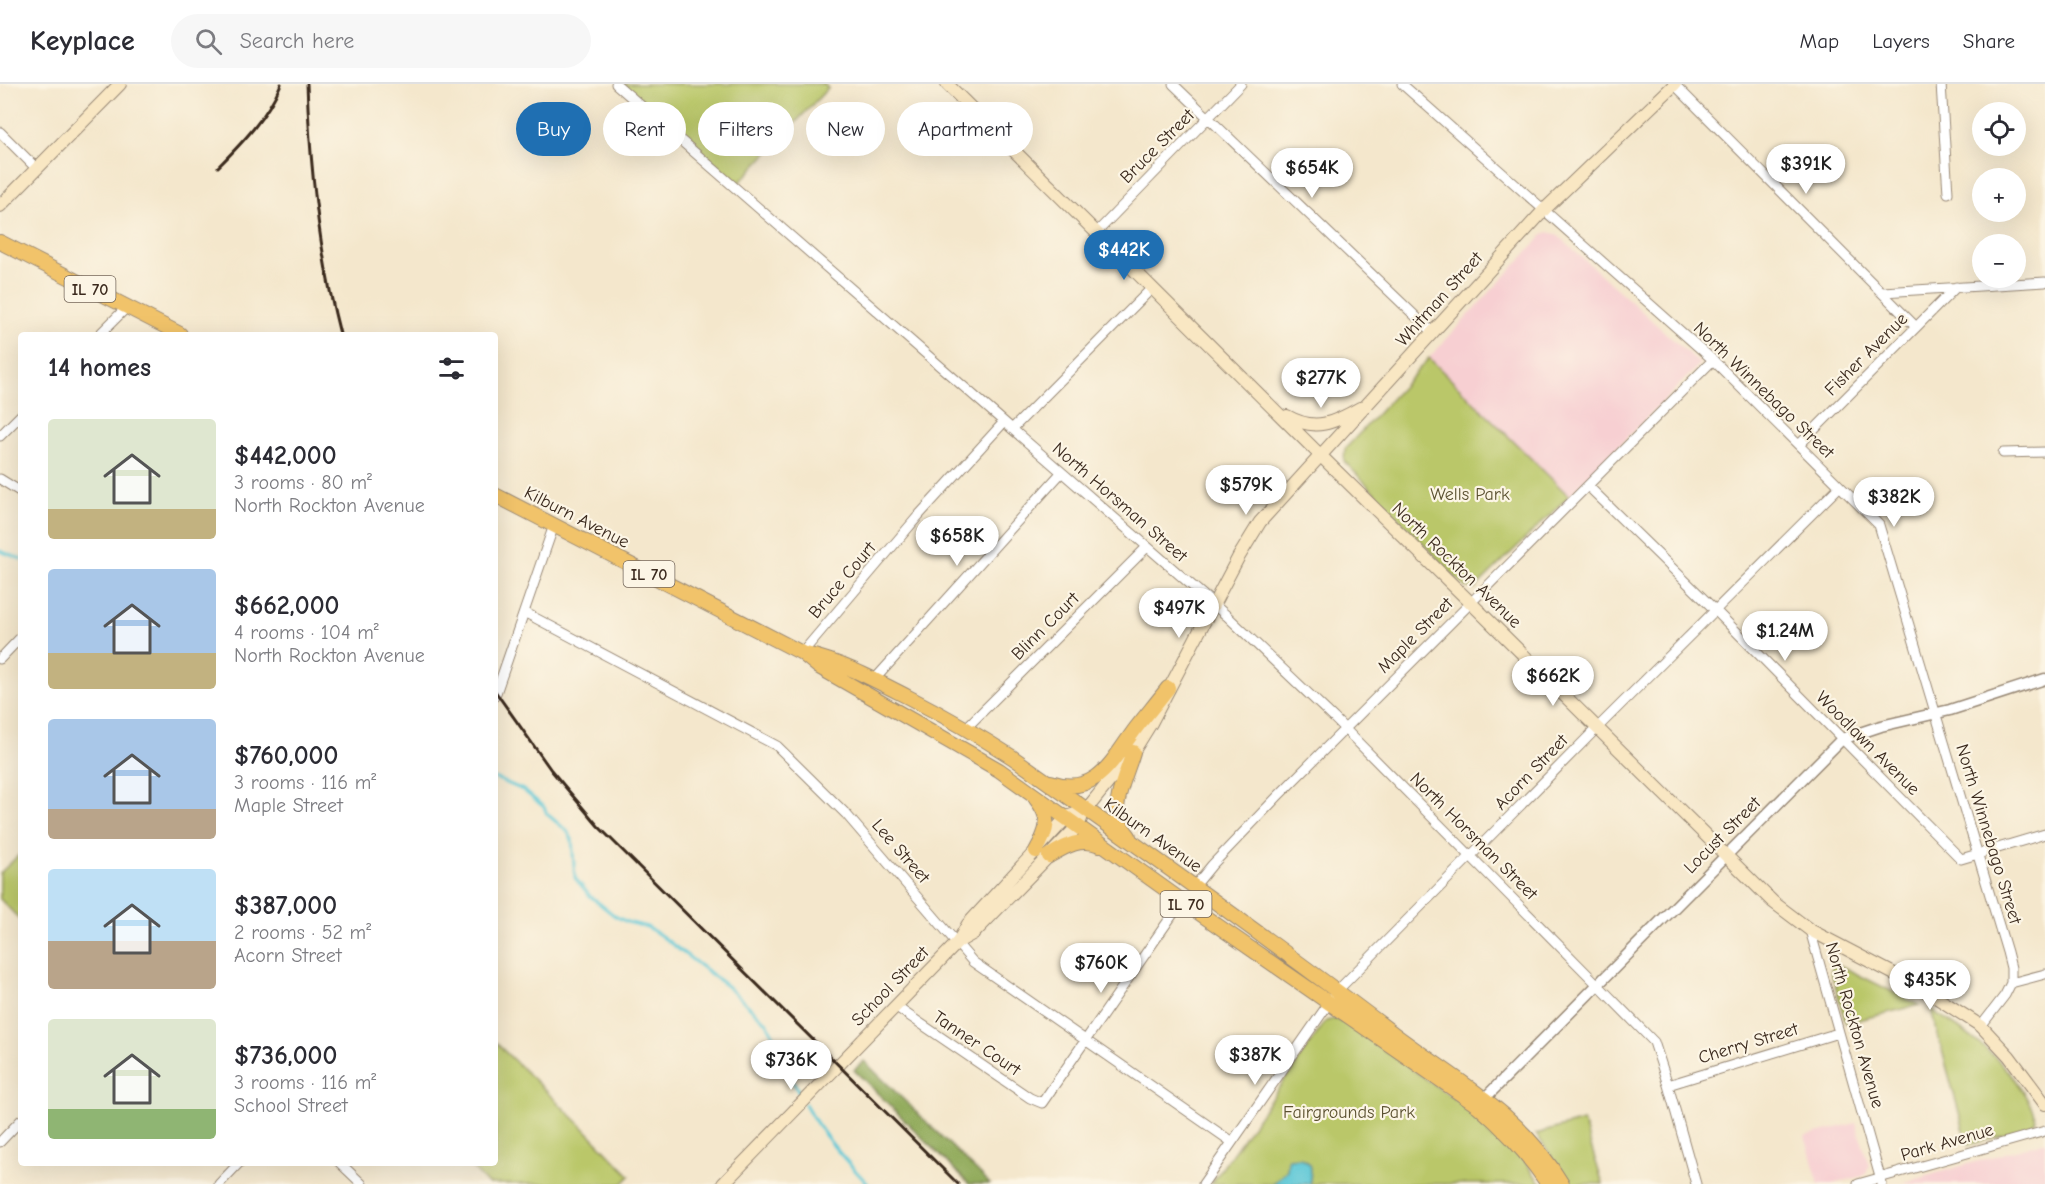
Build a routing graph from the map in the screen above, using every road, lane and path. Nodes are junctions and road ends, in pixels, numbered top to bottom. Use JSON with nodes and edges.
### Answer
{"nodes":[{"id":1,"x":120,"y":84,"type":"edge"},
{"id":2,"x":616,"y":84,"type":"edge"},
{"id":3,"x":947,"y":84,"type":"edge"},
{"id":4,"x":1173,"y":84,"type":"edge"},
{"id":5,"x":1241,"y":84,"type":"edge"},
{"id":6,"x":1402,"y":84,"type":"edge"},
{"id":7,"x":1675,"y":84,"type":"edge"},
{"id":8,"x":1941,"y":84,"type":"edge"},
{"id":9,"x":1207,"y":119,"type":"junction"},
{"id":10,"x":0,"y":132,"type":"edge"},
{"id":11,"x":37,"y":169,"type":"junction"},
{"id":12,"x":1948,"y":193,"type":"dead end"},
{"id":13,"x":0,"y":206,"type":"edge"},
{"id":14,"x":1545,"y":210,"type":"junction"},
{"id":15,"x":1097,"y":232,"type":"junction"},
{"id":16,"x":0,"y":242,"type":"edge"},
{"id":17,"x":2045,"y":282,"type":"edge"},
{"id":18,"x":1956,"y":287,"type":"junction"},
{"id":19,"x":1152,"y":288,"type":"junction"},
{"id":20,"x":1883,"y":292,"type":"junction"},
{"id":21,"x":126,"y":308,"type":"junction"},
{"id":22,"x":1916,"y":327,"type":"junction"},
{"id":23,"x":102,"y":332,"type":"edge"},
{"id":24,"x":176,"y":332,"type":"edge"},
{"id":25,"x":1433,"y":333,"type":"junction"},
{"id":26,"x":1713,"y":360,"type":"junction"},
{"id":27,"x":1369,"y":403,"type":"junction"},
{"id":28,"x":1272,"y":408,"type":"junction"},
{"id":29,"x":18,"y":418,"type":"edge"},
{"id":30,"x":1004,"y":422,"type":"junction"},
{"id":31,"x":1012,"y":429,"type":"junction"},
{"id":32,"x":0,"y":436,"type":"edge"},
{"id":33,"x":1799,"y":445,"type":"junction"},
{"id":34,"x":2045,"y":452,"type":"edge"},
{"id":35,"x":2003,"y":453,"type":"dead end"},
{"id":36,"x":1321,"y":456,"type":"junction"},
{"id":37,"x":1060,"y":473,"type":"junction"},
{"id":38,"x":0,"y":479,"type":"edge"},
{"id":39,"x":1588,"y":486,"type":"junction"},
{"id":40,"x":1839,"y":487,"type":"junction"},
{"id":41,"x":18,"y":490,"type":"edge"},
{"id":42,"x":498,"y":497,"type":"edge"},
{"id":43,"x":554,"y":525,"type":"junction"},
{"id":44,"x":1147,"y":547,"type":"junction"},
{"id":45,"x":1471,"y":603,"type":"junction"},
{"id":46,"x":1214,"y":605,"type":"junction"},
{"id":47,"x":1715,"y":610,"type":"junction"},
{"id":48,"x":524,"y":612,"type":"junction"},
{"id":49,"x":18,"y":640,"type":"edge"},
{"id":50,"x":802,"y":653,"type":"junction"},
{"id":51,"x":0,"y":658,"type":"edge"},
{"id":52,"x":874,"y":679,"type":"junction"},
{"id":53,"x":2045,"y":679,"type":"edge"},
{"id":54,"x":498,"y":687,"type":"edge"},
{"id":55,"x":1168,"y":688,"type":"junction"},
{"id":56,"x":1936,"y":713,"type":"junction"},
{"id":57,"x":966,"y":728,"type":"junction"},
{"id":58,"x":1345,"y":729,"type":"junction"},
{"id":59,"x":1596,"y":729,"type":"junction"},
{"id":60,"x":1842,"y":739,"type":"junction"},
{"id":61,"x":1133,"y":752,"type":"junction"},
{"id":62,"x":1046,"y":780,"type":"junction"},
{"id":63,"x":1031,"y":793,"type":"junction"},
{"id":64,"x":1086,"y":810,"type":"junction"},
{"id":65,"x":1073,"y":821,"type":"junction"},
{"id":66,"x":2045,"y":834,"type":"edge"},
{"id":67,"x":1135,"y":845,"type":"junction"},
{"id":68,"x":1109,"y":848,"type":"junction"},
{"id":69,"x":1042,"y":853,"type":"junction"},
{"id":70,"x":1977,"y":855,"type":"junction"},
{"id":71,"x":1471,"y":856,"type":"junction"},
{"id":72,"x":1725,"y":856,"type":"junction"},
{"id":73,"x":1194,"y":887,"type":"junction"},
{"id":74,"x":1182,"y":901,"type":"junction"},
{"id":75,"x":1810,"y":930,"type":"junction"},
{"id":76,"x":958,"y":942,"type":"junction"},
{"id":77,"x":2045,"y":974,"type":"edge"},
{"id":78,"x":2011,"y":983,"type":"junction"},
{"id":79,"x":1598,"y":985,"type":"junction"},
{"id":80,"x":1338,"y":990,"type":"junction"},
{"id":81,"x":1328,"y":1003,"type":"junction"},
{"id":82,"x":895,"y":1006,"type":"junction"},
{"id":83,"x":1981,"y":1026,"type":"junction"},
{"id":84,"x":1838,"y":1033,"type":"junction"},
{"id":85,"x":1086,"y":1040,"type":"junction"},
{"id":86,"x":1668,"y":1085,"type":"junction"},
{"id":87,"x":1481,"y":1102,"type":"junction"},
{"id":88,"x":2045,"y":1104,"type":"edge"},
{"id":89,"x":18,"y":1123,"type":"edge"},
{"id":90,"x":2045,"y":1131,"type":"edge"},
{"id":91,"x":0,"y":1142,"type":"edge"},
{"id":92,"x":1232,"y":1142,"type":"junction"},
{"id":93,"x":236,"y":1166,"type":"edge"},
{"id":94,"x":343,"y":1166,"type":"edge"},
{"id":95,"x":1882,"y":1181,"type":"edge"},
{"id":96,"x":219,"y":1184,"type":"edge"},
{"id":97,"x":362,"y":1184,"type":"edge"},
{"id":98,"x":723,"y":1184,"type":"edge"},
{"id":99,"x":1203,"y":1184,"type":"edge"},
{"id":100,"x":1548,"y":1184,"type":"edge"},
{"id":101,"x":1562,"y":1184,"type":"edge"},
{"id":102,"x":1696,"y":1184,"type":"edge"},
{"id":103,"x":1858,"y":1184,"type":"edge"}],
"edges":[{"from":1,"to":11,"type":"main road"},
{"from":2,"to":30,"type":"street","name":"North Horsman Street"},
{"from":3,"to":15,"type":"main road","name":"North Rockton Avenue"},
{"from":4,"to":9,"type":"street"},
{"from":5,"to":9,"type":"street","name":"Bruce Street"},
{"from":6,"to":14,"type":"street","name":"North Winnebago Street"},
{"from":7,"to":14,"type":"main road","name":"Whitman Street"},
{"from":7,"to":20,"type":"street"},
{"from":8,"to":12,"type":"street"},
{"from":9,"to":15,"type":"street","name":"Bruce Street"},
{"from":9,"to":25,"type":"street"},
{"from":10,"to":11,"type":"street"},
{"from":11,"to":13,"type":"main road"},
{"from":14,"to":25,"type":"main road","name":"Whitman Street"},
{"from":14,"to":26,"type":"street","name":"North Winnebago Street"},
{"from":15,"to":19,"type":"main road","name":"North Rockton Avenue"},
{"from":16,"to":21,"type":"main road","number":"IL 70"},
{"from":17,"to":18,"type":"street","name":"Fisher Avenue"},
{"from":18,"to":20,"type":"street","name":"Fisher Avenue"},
{"from":18,"to":22,"type":"street","name":"Fisher Avenue"},
{"from":19,"to":28,"type":"main road","name":"North Rockton Avenue"},
{"from":19,"to":31,"type":"street"},
{"from":20,"to":22,"type":"street"},
{"from":21,"to":23,"type":"street"},
{"from":21,"to":24,"type":"main road","number":"IL 70"},
{"from":22,"to":33,"type":"street","name":"Fisher Avenue"},
{"from":25,"to":27,"type":"main road","name":"Whitman Street"},
{"from":26,"to":33,"type":"street","name":"North Winnebago Street"},
{"from":26,"to":39,"type":"street","name":"Maple Street"},
{"from":27,"to":28,"type":"main road"},
{"from":27,"to":36,"type":"main road","name":"Whitman Street"},
{"from":28,"to":36,"type":"main road","name":"North Rockton Avenue"},
{"from":29,"to":32,"type":"street"},
{"from":30,"to":31,"type":"street","name":"North Horsman Street"},
{"from":30,"to":50,"type":"street","name":"Bruce Court"},
{"from":31,"to":37,"type":"street","name":"North Horsman Street"},
{"from":33,"to":40,"type":"street","name":"North Winnebago Street"},
{"from":34,"to":35,"type":"street"},
{"from":36,"to":45,"type":"main road","name":"North Rockton Avenue"},
{"from":36,"to":46,"type":"main road","name":"Whitman Street"},
{"from":37,"to":44,"type":"street","name":"North Horsman Street"},
{"from":37,"to":52,"type":"street"},
{"from":38,"to":41,"type":"street"},
{"from":39,"to":45,"type":"street","name":"Maple Street"},
{"from":39,"to":47,"type":"street","name":"Woodlawn Avenue"},
{"from":40,"to":47,"type":"street","name":"Acorn Street"},
{"from":40,"to":56,"type":"street","name":"North Winnebago Street"},
{"from":42,"to":43,"type":"main road","name":"Kilburn Avenue","number":"IL 70"},
{"from":43,"to":48,"type":"street"},
{"from":43,"to":50,"type":"main road","name":"Kilburn Avenue","number":"IL 70"},
{"from":44,"to":46,"type":"street","name":"North Horsman Street"},
{"from":44,"to":57,"type":"street","name":"Blinn Court"},
{"from":45,"to":58,"type":"street","name":"Maple Street"},
{"from":45,"to":59,"type":"main road","name":"North Rockton Avenue"},
{"from":46,"to":55,"type":"main road","name":"Whitman Street"},
{"from":46,"to":58,"type":"street","name":"North Horsman Street"},
{"from":47,"to":59,"type":"street","name":"Acorn Street"},
{"from":47,"to":60,"type":"street","name":"Woodlawn Avenue"},
{"from":48,"to":54,"type":"street"},
{"from":48,"to":76,"type":"street","name":"Lee Street"},
{"from":49,"to":51,"type":"street"},
{"from":50,"to":52,"type":"main road","name":"Kilburn Avenue","number":"IL 70"},
{"from":50,"to":63,"type":"main road","name":"Kilburn Avenue","number":"IL 70"},
{"from":52,"to":57,"type":"main road","name":"Kilburn Avenue","number":"IL 70"},
{"from":53,"to":56,"type":"street","name":"Locust Street"},
{"from":55,"to":61,"type":"main road","name":"Whitman Street"},
{"from":55,"to":62,"type":"main road"},
{"from":56,"to":60,"type":"street","name":"Locust Street"},
{"from":56,"to":70,"type":"street","name":"North Winnebago Street"},
{"from":57,"to":62,"type":"main road","name":"Kilburn Avenue","number":"IL 70"},
{"from":58,"to":71,"type":"street","name":"North Horsman Street"},
{"from":58,"to":73,"type":"street","name":"Maple Street"},
{"from":59,"to":71,"type":"street","name":"Acorn Street"},
{"from":59,"to":72,"type":"main road","name":"North Rockton Avenue"},
{"from":60,"to":70,"type":"street","name":"Woodlawn Avenue"},
{"from":60,"to":72,"type":"street","name":"Locust Street"},
{"from":61,"to":64,"type":"main road","name":"Whitman Street"},
{"from":61,"to":67,"type":"main road"},
{"from":62,"to":64,"type":"main road","name":"Kilburn Avenue","number":"IL 70"},
{"from":63,"to":65,"type":"main road","name":"Kilburn Avenue","number":"IL 70"},
{"from":63,"to":69,"type":"main road"},
{"from":64,"to":65,"type":"main road","name":"School Street"},
{"from":64,"to":67,"type":"main road","name":"Kilburn Avenue","number":"IL 70"},
{"from":65,"to":68,"type":"main road","name":"Kilburn Avenue","number":"IL 70"},
{"from":65,"to":69,"type":"main road","name":"School Street"},
{"from":66,"to":70,"type":"street"},
{"from":67,"to":73,"type":"main road","name":"Kilburn Avenue","number":"IL 70"},
{"from":68,"to":69,"type":"main road"},
{"from":68,"to":74,"type":"main road","name":"Kilburn Avenue","number":"IL 70"},
{"from":69,"to":76,"type":"main road","name":"School Street"},
{"from":70,"to":78,"type":"street","name":"North Winnebago Street"},
{"from":71,"to":79,"type":"street","name":"North Horsman Street"},
{"from":71,"to":80,"type":"street","name":"Acorn Street"},
{"from":72,"to":75,"type":"main road","name":"North Rockton Avenue"},
{"from":72,"to":79,"type":"street","name":"Locust Street"},
{"from":73,"to":80,"type":"main road","name":"Kilburn Avenue","number":"IL 70"},
{"from":74,"to":81,"type":"main road","name":"Kilburn Avenue","number":"IL 70"},
{"from":74,"to":85,"type":"street"},
{"from":75,"to":83,"type":"main road"},
{"from":75,"to":84,"type":"street","name":"North Rockton Avenue"},
{"from":76,"to":82,"type":"main road","name":"School Street"},
{"from":76,"to":85,"type":"street","name":"Lee Street"},
{"from":77,"to":78,"type":"street"},
{"from":78,"to":83,"type":"street"},
{"from":79,"to":86,"type":"street","name":"North Horsman Street"},
{"from":79,"to":87,"type":"street","name":"Locust Street"},
{"from":80,"to":81,"type":"street","name":"Acorn Street"},
{"from":80,"to":87,"type":"main road","name":"Kilburn Avenue","number":"IL 70"},
{"from":81,"to":87,"type":"main road","name":"Kilburn Avenue","number":"IL 70"},
{"from":81,"to":92,"type":"street","name":"Acorn Street"},
{"from":82,"to":85,"type":"street","name":"Tanner Court"},
{"from":82,"to":98,"type":"main road","name":"School Street"},
{"from":83,"to":88,"type":"main road"},
{"from":84,"to":86,"type":"street","name":"Cherry Street"},
{"from":84,"to":95,"type":"street","name":"North Rockton Avenue"},
{"from":85,"to":92,"type":"street","name":"Lee Street"},
{"from":86,"to":102,"type":"street","name":"North Horsman Street"},
{"from":87,"to":100,"type":"main road","name":"Kilburn Avenue","number":"IL 70"},
{"from":87,"to":101,"type":"main road","name":"Kilburn Avenue","number":"IL 70"},
{"from":89,"to":91,"type":"street"},
{"from":90,"to":95,"type":"street","name":"Park Avenue"},
{"from":92,"to":99,"type":"street","name":"Acorn Street"},
{"from":93,"to":96,"type":"street"},
{"from":94,"to":97,"type":"street"},
{"from":95,"to":103,"type":"street","name":"Park Avenue"}]}
